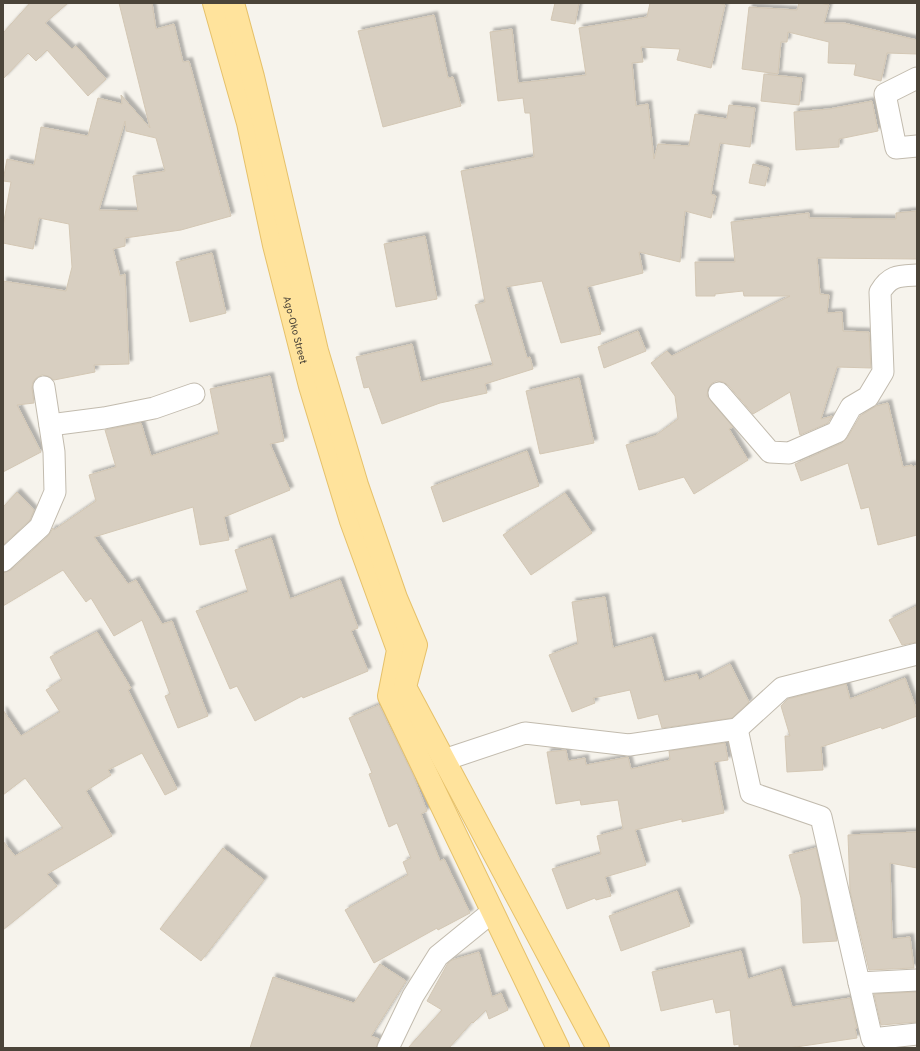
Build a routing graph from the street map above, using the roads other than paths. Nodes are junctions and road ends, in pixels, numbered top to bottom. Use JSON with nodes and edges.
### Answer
{"nodes":[{"id":1,"x":214,"y":3,"type":"edge"},
{"id":2,"x":233,"y":3,"type":"edge"},
{"id":3,"x":917,"y":78,"type":"edge"},
{"id":4,"x":917,"y":146,"type":"edge"},
{"id":5,"x":917,"y":275,"type":"edge"},
{"id":6,"x":44,"y":387,"type":"dead end"},
{"id":7,"x":719,"y":393,"type":"dead end"},
{"id":8,"x":194,"y":394,"type":"dead end"},
{"id":9,"x":50,"y":425,"type":"junction"},
{"id":10,"x":3,"y":561,"type":"edge"},
{"id":11,"x":407,"y":648,"type":"junction"},
{"id":12,"x":917,"y":654,"type":"edge"},
{"id":13,"x":397,"y":692,"type":"junction"},
{"id":14,"x":737,"y":729,"type":"junction"},
{"id":15,"x":444,"y":760,"type":"junction"},
{"id":16,"x":492,"y":912,"type":"junction"},
{"id":17,"x":917,"y":980,"type":"edge"},
{"id":18,"x":859,"y":983,"type":"junction"},
{"id":19,"x":917,"y":1034,"type":"edge"},
{"id":20,"x":388,"y":1048,"type":"edge"},
{"id":21,"x":558,"y":1048,"type":"edge"},
{"id":22,"x":598,"y":1048,"type":"edge"}],
"edges":[{"from":1,"to":11,"type":"main road","name":"Ago-Oko Street"},
{"from":2,"to":11,"type":"main road"},
{"from":3,"to":4,"type":"street"},
{"from":5,"to":7,"type":"street"},
{"from":6,"to":9,"type":"street"},
{"from":8,"to":9,"type":"street"},
{"from":9,"to":10,"type":"street"},
{"from":11,"to":13,"type":"main road"},
{"from":12,"to":14,"type":"street"},
{"from":13,"to":15,"type":"main road"},
{"from":13,"to":16,"type":"main road"},
{"from":14,"to":15,"type":"street"},
{"from":14,"to":18,"type":"street"},
{"from":15,"to":22,"type":"main road"},
{"from":16,"to":20,"type":"street"},
{"from":16,"to":21,"type":"main road"},
{"from":17,"to":18,"type":"street"},
{"from":18,"to":19,"type":"street"}]}
